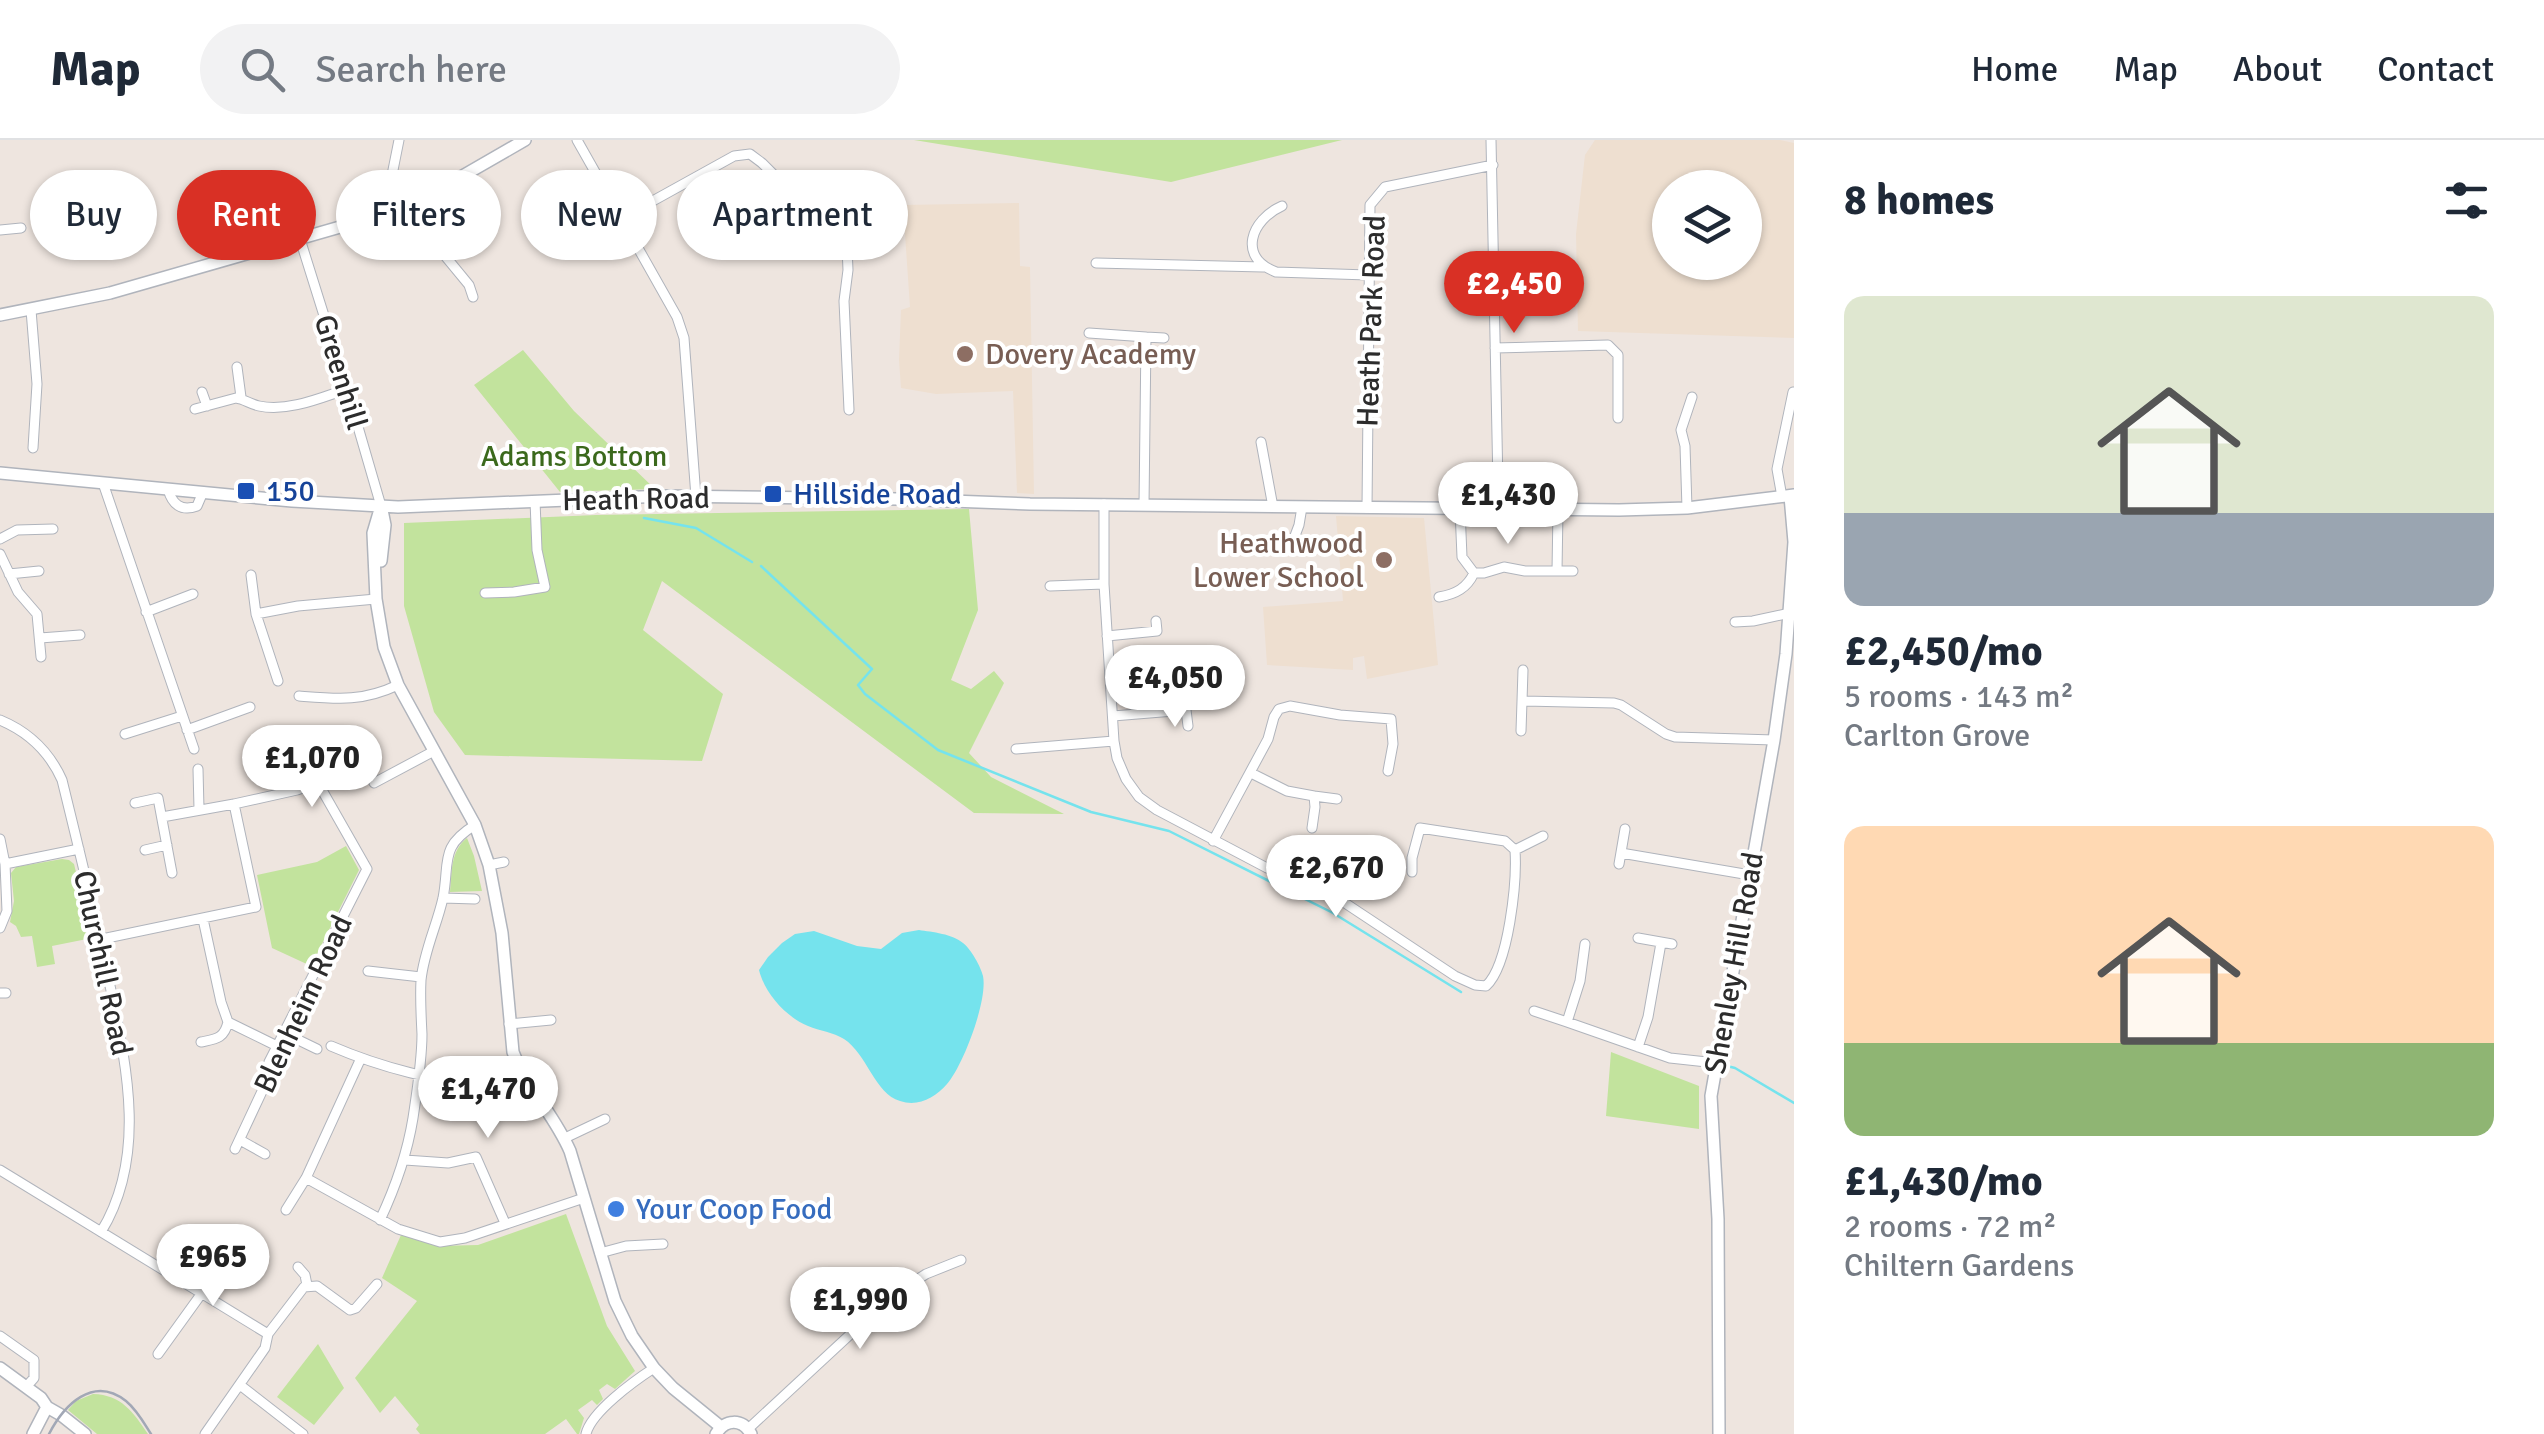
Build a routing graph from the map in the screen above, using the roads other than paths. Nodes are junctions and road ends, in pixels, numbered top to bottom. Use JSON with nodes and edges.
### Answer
{"nodes":[{"id":1,"x":399,"y":140,"type":"edge"},
{"id":2,"x":525,"y":140,"type":"edge"},
{"id":3,"x":578,"y":140,"type":"edge"},
{"id":4,"x":1491,"y":140,"type":"edge"},
{"id":5,"x":1492,"y":164,"type":"junction"},
{"id":6,"x":393,"y":170,"type":"edge"},
{"id":7,"x":474,"y":170,"type":"edge"},
{"id":8,"x":595,"y":170,"type":"edge"},
{"id":9,"x":657,"y":199,"type":"edge"},
{"id":10,"x":1282,"y":206,"type":"dead end"},
{"id":11,"x":20,"y":228,"type":"dead end"},
{"id":12,"x":0,"y":230,"type":"edge"},
{"id":13,"x":226,"y":260,"type":"edge"},
{"id":14,"x":307,"y":260,"type":"edge"},
{"id":15,"x":448,"y":260,"type":"edge"},
{"id":16,"x":645,"y":260,"type":"edge"},
{"id":17,"x":1096,"y":263,"type":"dead end"},
{"id":18,"x":1263,"y":267,"type":"junction"},
{"id":19,"x":1368,"y":275,"type":"junction"},
{"id":20,"x":474,"y":298,"type":"dead end"},
{"id":21,"x":32,"y":310,"type":"junction"},
{"id":22,"x":0,"y":313,"type":"edge"},
{"id":23,"x":1089,"y":333,"type":"dead end"},
{"id":24,"x":1146,"y":337,"type":"junction"},
{"id":25,"x":1164,"y":338,"type":"dead end"},
{"id":26,"x":1495,"y":348,"type":"junction"},
{"id":27,"x":237,"y":367,"type":"dead end"},
{"id":28,"x":347,"y":389,"type":"junction"},
{"id":29,"x":202,"y":392,"type":"dead end"},
{"id":30,"x":1793,"y":392,"type":"edge"},
{"id":31,"x":242,"y":398,"type":"junction"},
{"id":32,"x":1692,"y":398,"type":"dead end"},
{"id":33,"x":207,"y":406,"type":"junction"},
{"id":34,"x":195,"y":409,"type":"dead end"},
{"id":35,"x":849,"y":410,"type":"dead end"},
{"id":36,"x":1618,"y":418,"type":"dead end"},
{"id":37,"x":1261,"y":442,"type":"dead end"},
{"id":38,"x":33,"y":448,"type":"dead end"},
{"id":39,"x":0,"y":474,"type":"edge"},
{"id":40,"x":103,"y":483,"type":"junction"},
{"id":41,"x":1789,"y":496,"type":"edge"},
{"id":42,"x":696,"y":497,"type":"junction"},
{"id":43,"x":535,"y":501,"type":"junction"},
{"id":44,"x":1104,"y":504,"type":"junction"},
{"id":45,"x":1144,"y":505,"type":"junction"},
{"id":46,"x":381,"y":506,"type":"junction"},
{"id":47,"x":1273,"y":507,"type":"junction"},
{"id":48,"x":1302,"y":507,"type":"junction"},
{"id":49,"x":1367,"y":508,"type":"junction"},
{"id":50,"x":1460,"y":508,"type":"junction"},
{"id":51,"x":1686,"y":508,"type":"junction"},
{"id":52,"x":1500,"y":509,"type":"junction"},
{"id":53,"x":1558,"y":510,"type":"junction"},
{"id":54,"x":53,"y":528,"type":"dead end"},
{"id":55,"x":0,"y":539,"type":"edge"},
{"id":56,"x":1293,"y":540,"type":"dead end"},
{"id":57,"x":0,"y":554,"type":"edge"},
{"id":58,"x":39,"y":571,"type":"dead end"},
{"id":59,"x":1557,"y":571,"type":"junction"},
{"id":60,"x":1474,"y":572,"type":"junction"},
{"id":61,"x":1574,"y":572,"type":"dead end"},
{"id":62,"x":9,"y":574,"type":"junction"},
{"id":63,"x":251,"y":575,"type":"dead end"},
{"id":64,"x":1104,"y":584,"type":"junction"},
{"id":65,"x":1050,"y":586,"type":"dead end"},
{"id":66,"x":545,"y":588,"type":"junction"},
{"id":67,"x":485,"y":593,"type":"dead end"},
{"id":68,"x":193,"y":594,"type":"dead end"},
{"id":69,"x":1439,"y":596,"type":"dead end"},
{"id":70,"x":376,"y":599,"type":"junction"},
{"id":71,"x":546,"y":601,"type":"dead end"},
{"id":72,"x":146,"y":612,"type":"junction"},
{"id":73,"x":1790,"y":613,"type":"junction"},
{"id":74,"x":256,"y":614,"type":"junction"},
{"id":75,"x":1734,"y":622,"type":"dead end"},
{"id":76,"x":80,"y":636,"type":"dead end"},
{"id":77,"x":1107,"y":636,"type":"junction"},
{"id":78,"x":40,"y":638,"type":"junction"},
{"id":79,"x":1158,"y":644,"type":"dead end"},
{"id":80,"x":42,"y":657,"type":"dead end"},
{"id":81,"x":1522,"y":670,"type":"dead end"},
{"id":82,"x":278,"y":681,"type":"dead end"},
{"id":83,"x":398,"y":685,"type":"junction"},
{"id":84,"x":1185,"y":692,"type":"dead end"},
{"id":85,"x":1276,"y":695,"type":"dead end"},
{"id":86,"x":299,"y":696,"type":"dead end"},
{"id":87,"x":1522,"y":700,"type":"junction"},
{"id":88,"x":250,"y":707,"type":"dead end"},
{"id":89,"x":1279,"y":709,"type":"junction"},
{"id":90,"x":1186,"y":710,"type":"junction"},
{"id":91,"x":182,"y":716,"type":"junction"},
{"id":92,"x":1113,"y":716,"type":"junction"},
{"id":93,"x":1406,"y":717,"type":"dead end"},
{"id":94,"x":1391,"y":719,"type":"junction"},
{"id":95,"x":0,"y":720,"type":"edge"},
{"id":96,"x":1188,"y":726,"type":"dead end"},
{"id":97,"x":188,"y":730,"type":"junction"},
{"id":98,"x":1522,"y":731,"type":"dead end"},
{"id":99,"x":126,"y":734,"type":"dead end"},
{"id":100,"x":1774,"y":740,"type":"junction"},
{"id":101,"x":1114,"y":741,"type":"junction"},
{"id":102,"x":194,"y":749,"type":"dead end"},
{"id":103,"x":1016,"y":749,"type":"dead end"},
{"id":104,"x":434,"y":751,"type":"junction"},
{"id":105,"x":198,"y":769,"type":"dead end"},
{"id":106,"x":1388,"y":770,"type":"dead end"},
{"id":107,"x":1251,"y":774,"type":"junction"},
{"id":108,"x":374,"y":783,"type":"dead end"},
{"id":109,"x":1314,"y":796,"type":"junction"},
{"id":110,"x":1337,"y":799,"type":"dead end"},
{"id":111,"x":135,"y":803,"type":"dead end"},
{"id":112,"x":234,"y":804,"type":"junction"},
{"id":113,"x":199,"y":809,"type":"junction"},
{"id":114,"x":162,"y":817,"type":"junction"},
{"id":115,"x":1406,"y":825,"type":"dead end"},
{"id":116,"x":475,"y":826,"type":"junction"},
{"id":117,"x":1312,"y":828,"type":"dead end"},
{"id":118,"x":1420,"y":828,"type":"junction"},
{"id":119,"x":1626,"y":829,"type":"dead end"},
{"id":120,"x":1544,"y":836,"type":"dead end"},
{"id":121,"x":0,"y":839,"type":"edge"},
{"id":122,"x":1213,"y":841,"type":"junction"},
{"id":123,"x":167,"y":846,"type":"junction"},
{"id":124,"x":78,"y":850,"type":"junction"},
{"id":125,"x":145,"y":850,"type":"dead end"},
{"id":126,"x":1515,"y":850,"type":"junction"},
{"id":127,"x":504,"y":862,"type":"dead end"},
{"id":128,"x":4,"y":864,"type":"junction"},
{"id":129,"x":488,"y":865,"type":"junction"},
{"id":130,"x":1412,"y":872,"type":"dead end"},
{"id":131,"x":172,"y":873,"type":"dead end"},
{"id":132,"x":1750,"y":875,"type":"junction"},
{"id":133,"x":442,"y":898,"type":"junction"},
{"id":134,"x":475,"y":898,"type":"dead end"},
{"id":135,"x":204,"y":919,"type":"junction"},
{"id":136,"x":0,"y":928,"type":"edge"},
{"id":137,"x":1638,"y":938,"type":"dead end"},
{"id":138,"x":102,"y":939,"type":"junction"},
{"id":139,"x":1586,"y":944,"type":"dead end"},
{"id":140,"x":368,"y":971,"type":"dead end"},
{"id":141,"x":421,"y":976,"type":"junction"},
{"id":142,"x":1534,"y":1010,"type":"dead end"},
{"id":143,"x":551,"y":1020,"type":"dead end"},
{"id":144,"x":228,"y":1022,"type":"junction"},
{"id":145,"x":1567,"y":1022,"type":"junction"},
{"id":146,"x":509,"y":1024,"type":"junction"},
{"id":147,"x":284,"y":1032,"type":"junction"},
{"id":148,"x":201,"y":1042,"type":"dead end"},
{"id":149,"x":277,"y":1046,"type":"junction"},
{"id":150,"x":331,"y":1046,"type":"dead end"},
{"id":151,"x":1638,"y":1047,"type":"junction"},
{"id":152,"x":317,"y":1049,"type":"dead end"},
{"id":153,"x":361,"y":1058,"type":"junction"},
{"id":154,"x":1716,"y":1063,"type":"junction"},
{"id":155,"x":519,"y":1068,"type":"junction"},
{"id":156,"x":418,"y":1074,"type":"junction"},
{"id":157,"x":605,"y":1119,"type":"dead end"},
{"id":158,"x":564,"y":1138,"type":"junction"},
{"id":159,"x":264,"y":1154,"type":"dead end"},
{"id":160,"x":405,"y":1160,"type":"junction"},
{"id":161,"x":0,"y":1170,"type":"edge"},
{"id":162,"x":306,"y":1178,"type":"junction"},
{"id":163,"x":584,"y":1198,"type":"junction"},
{"id":164,"x":286,"y":1210,"type":"dead end"},
{"id":165,"x":380,"y":1220,"type":"junction"},
{"id":166,"x":505,"y":1223,"type":"junction"},
{"id":167,"x":101,"y":1232,"type":"junction"},
{"id":168,"x":238,"y":1243,"type":"dead end"},
{"id":169,"x":663,"y":1244,"type":"dead end"},
{"id":170,"x":600,"y":1253,"type":"junction"},
{"id":171,"x":962,"y":1260,"type":"dead end"},
{"id":172,"x":298,"y":1266,"type":"dead end"},
{"id":173,"x":377,"y":1284,"type":"dead end"},
{"id":174,"x":307,"y":1285,"type":"junction"},
{"id":175,"x":201,"y":1292,"type":"junction"},
{"id":176,"x":268,"y":1334,"type":"junction"},
{"id":177,"x":0,"y":1336,"type":"edge"},
{"id":178,"x":158,"y":1354,"type":"dead end"},
{"id":179,"x":0,"y":1368,"type":"edge"},
{"id":180,"x":654,"y":1368,"type":"junction"},
{"id":181,"x":240,"y":1385,"type":"junction"},
{"id":182,"x":26,"y":1387,"type":"junction"},
{"id":183,"x":47,"y":1408,"type":"junction"},
{"id":184,"x":719,"y":1430,"type":"edge"},
{"id":185,"x":750,"y":1432,"type":"edge"},
{"id":186,"x":33,"y":1434,"type":"edge"},
{"id":187,"x":85,"y":1434,"type":"edge"},
{"id":188,"x":205,"y":1434,"type":"edge"},
{"id":189,"x":303,"y":1434,"type":"edge"},
{"id":190,"x":586,"y":1434,"type":"edge"},
{"id":191,"x":1719,"y":1434,"type":"edge"}],
"edges":[{"from":1,"to":6,"type":"street"},
{"from":2,"to":7,"type":"street"},
{"from":3,"to":8,"type":"street"},
{"from":4,"to":5,"type":"street"},
{"from":5,"to":19,"type":"street","name":"Heath Park Road"},
{"from":5,"to":26,"type":"street"},
{"from":9,"to":35,"type":"street"},
{"from":10,"to":18,"type":"street"},
{"from":11,"to":12,"type":"street"},
{"from":13,"to":21,"type":"street"},
{"from":14,"to":28,"type":"street","name":"Greenhill"},
{"from":15,"to":20,"type":"street"},
{"from":16,"to":42,"type":"street"},
{"from":17,"to":18,"type":"street"},
{"from":18,"to":19,"type":"street"},
{"from":19,"to":49,"type":"street","name":"Heath Park Road"},
{"from":21,"to":22,"type":"street"},
{"from":21,"to":38,"type":"street"},
{"from":23,"to":24,"type":"street"},
{"from":24,"to":25,"type":"street"},
{"from":24,"to":45,"type":"street"},
{"from":26,"to":36,"type":"street"},
{"from":26,"to":52,"type":"street"},
{"from":27,"to":31,"type":"street"},
{"from":28,"to":31,"type":"street"},
{"from":28,"to":46,"type":"street","name":"Greenhill"},
{"from":29,"to":33,"type":"street"},
{"from":30,"to":41,"type":"street"},
{"from":31,"to":33,"type":"street"},
{"from":32,"to":51,"type":"street"},
{"from":33,"to":34,"type":"street"},
{"from":37,"to":47,"type":"street"},
{"from":39,"to":40,"type":"street","name":"Heath Road"},
{"from":40,"to":46,"type":"street","name":"Heath Road"},
{"from":40,"to":72,"type":"street"},
{"from":41,"to":51,"type":"street","name":"Heath Road"},
{"from":41,"to":73,"type":"street","name":"Shenley Hill Road"},
{"from":42,"to":43,"type":"street","name":"Heath Road"},
{"from":42,"to":44,"type":"street","name":"Heath Road"},
{"from":43,"to":46,"type":"street","name":"Heath Road"},
{"from":43,"to":66,"type":"street"},
{"from":44,"to":45,"type":"street","name":"Heath Road"},
{"from":44,"to":64,"type":"street"},
{"from":45,"to":47,"type":"street","name":"Heath Road"},
{"from":46,"to":70,"type":"street"},
{"from":47,"to":48,"type":"street","name":"Heath Road"},
{"from":48,"to":49,"type":"street","name":"Heath Road"},
{"from":48,"to":56,"type":"street"},
{"from":49,"to":50,"type":"street","name":"Heath Road"},
{"from":50,"to":52,"type":"street","name":"Heath Road"},
{"from":50,"to":60,"type":"street"},
{"from":51,"to":53,"type":"street","name":"Heath Road"},
{"from":52,"to":53,"type":"street","name":"Heath Road"},
{"from":53,"to":59,"type":"street"},
{"from":54,"to":55,"type":"street"},
{"from":57,"to":62,"type":"street"},
{"from":58,"to":62,"type":"street"},
{"from":59,"to":60,"type":"street"},
{"from":59,"to":61,"type":"street"},
{"from":60,"to":69,"type":"street"},
{"from":62,"to":78,"type":"street"},
{"from":63,"to":74,"type":"street"},
{"from":64,"to":65,"type":"street"},
{"from":64,"to":77,"type":"street"},
{"from":66,"to":67,"type":"street"},
{"from":66,"to":71,"type":"street"},
{"from":68,"to":72,"type":"street"},
{"from":70,"to":74,"type":"street"},
{"from":70,"to":83,"type":"street"},
{"from":72,"to":91,"type":"street"},
{"from":73,"to":75,"type":"street"},
{"from":73,"to":100,"type":"street","name":"Shenley Hill Road"},
{"from":74,"to":82,"type":"street"},
{"from":76,"to":78,"type":"street"},
{"from":77,"to":79,"type":"street"},
{"from":77,"to":92,"type":"street"},
{"from":78,"to":80,"type":"street"},
{"from":81,"to":87,"type":"street"},
{"from":83,"to":86,"type":"street"},
{"from":83,"to":104,"type":"street"},
{"from":84,"to":90,"type":"street"},
{"from":85,"to":89,"type":"street"},
{"from":87,"to":98,"type":"street"},
{"from":87,"to":100,"type":"street"},
{"from":88,"to":97,"type":"street"},
{"from":89,"to":94,"type":"street"},
{"from":89,"to":107,"type":"street"},
{"from":90,"to":92,"type":"street"},
{"from":90,"to":96,"type":"street"},
{"from":91,"to":97,"type":"street"},
{"from":91,"to":99,"type":"street"},
{"from":92,"to":101,"type":"street"},
{"from":93,"to":94,"type":"street"},
{"from":94,"to":106,"type":"street"},
{"from":95,"to":124,"type":"street","name":"Churchill Road"},
{"from":97,"to":102,"type":"street"},
{"from":100,"to":132,"type":"street","name":"Shenley Hill Road"},
{"from":101,"to":103,"type":"street"},
{"from":101,"to":122,"type":"street"},
{"from":104,"to":108,"type":"street"},
{"from":104,"to":116,"type":"street"},
{"from":105,"to":113,"type":"street"},
{"from":107,"to":109,"type":"street"},
{"from":107,"to":122,"type":"street"},
{"from":109,"to":110,"type":"street"},
{"from":109,"to":117,"type":"street"},
{"from":111,"to":114,"type":"street"},
{"from":112,"to":113,"type":"street"},
{"from":112,"to":135,"type":"street"},
{"from":112,"to":147,"type":"street","name":"Blenheim Road"},
{"from":113,"to":114,"type":"street"},
{"from":114,"to":123,"type":"street"},
{"from":115,"to":118,"type":"street"},
{"from":116,"to":129,"type":"street"},
{"from":116,"to":133,"type":"street"},
{"from":118,"to":126,"type":"street"},
{"from":118,"to":130,"type":"street"},
{"from":119,"to":132,"type":"street"},
{"from":120,"to":126,"type":"street"},
{"from":121,"to":128,"type":"street"},
{"from":122,"to":126,"type":"street"},
{"from":123,"to":125,"type":"street"},
{"from":123,"to":131,"type":"street"},
{"from":124,"to":128,"type":"street"},
{"from":124,"to":138,"type":"street","name":"Churchill Road"},
{"from":127,"to":129,"type":"street"},
{"from":128,"to":136,"type":"street"},
{"from":129,"to":146,"type":"street"},
{"from":132,"to":154,"type":"street","name":"Shenley Hill Road"},
{"from":133,"to":134,"type":"street"},
{"from":133,"to":141,"type":"street"},
{"from":135,"to":138,"type":"street"},
{"from":135,"to":144,"type":"street"},
{"from":137,"to":151,"type":"street"},
{"from":138,"to":167,"type":"street","name":"Churchill Road"},
{"from":139,"to":145,"type":"street"},
{"from":140,"to":141,"type":"street"},
{"from":141,"to":156,"type":"street"},
{"from":142,"to":145,"type":"street"},
{"from":143,"to":146,"type":"street"},
{"from":144,"to":148,"type":"street"},
{"from":144,"to":149,"type":"street"},
{"from":145,"to":151,"type":"street"},
{"from":146,"to":155,"type":"street"},
{"from":147,"to":149,"type":"street","name":"Blenheim Road"},
{"from":147,"to":152,"type":"street"},
{"from":149,"to":159,"type":"street","name":"Blenheim Road"},
{"from":150,"to":153,"type":"street"},
{"from":151,"to":154,"type":"street"},
{"from":153,"to":156,"type":"street"},
{"from":153,"to":162,"type":"street"},
{"from":154,"to":191,"type":"street","name":"Shenley Hill Road"},
{"from":155,"to":156,"type":"street"},
{"from":155,"to":158,"type":"street"},
{"from":156,"to":160,"type":"street"},
{"from":157,"to":158,"type":"street"},
{"from":158,"to":163,"type":"street"},
{"from":160,"to":165,"type":"street"},
{"from":160,"to":166,"type":"street"},
{"from":161,"to":167,"type":"street"},
{"from":162,"to":164,"type":"street"},
{"from":162,"to":165,"type":"street"},
{"from":163,"to":166,"type":"street"},
{"from":163,"to":170,"type":"street"},
{"from":165,"to":166,"type":"street"},
{"from":167,"to":175,"type":"street"},
{"from":168,"to":175,"type":"street"},
{"from":169,"to":170,"type":"street"},
{"from":170,"to":180,"type":"street"},
{"from":171,"to":185,"type":"street"},
{"from":172,"to":174,"type":"street"},
{"from":173,"to":174,"type":"street"},
{"from":174,"to":176,"type":"street"},
{"from":175,"to":176,"type":"street"},
{"from":175,"to":178,"type":"street"},
{"from":176,"to":181,"type":"street"},
{"from":177,"to":182,"type":"street"},
{"from":179,"to":182,"type":"street"},
{"from":180,"to":184,"type":"street"},
{"from":180,"to":190,"type":"street"},
{"from":181,"to":188,"type":"street"},
{"from":181,"to":189,"type":"street"},
{"from":182,"to":183,"type":"street"},
{"from":183,"to":186,"type":"street"},
{"from":183,"to":187,"type":"street"},
{"from":184,"to":185,"type":"street"}]}
